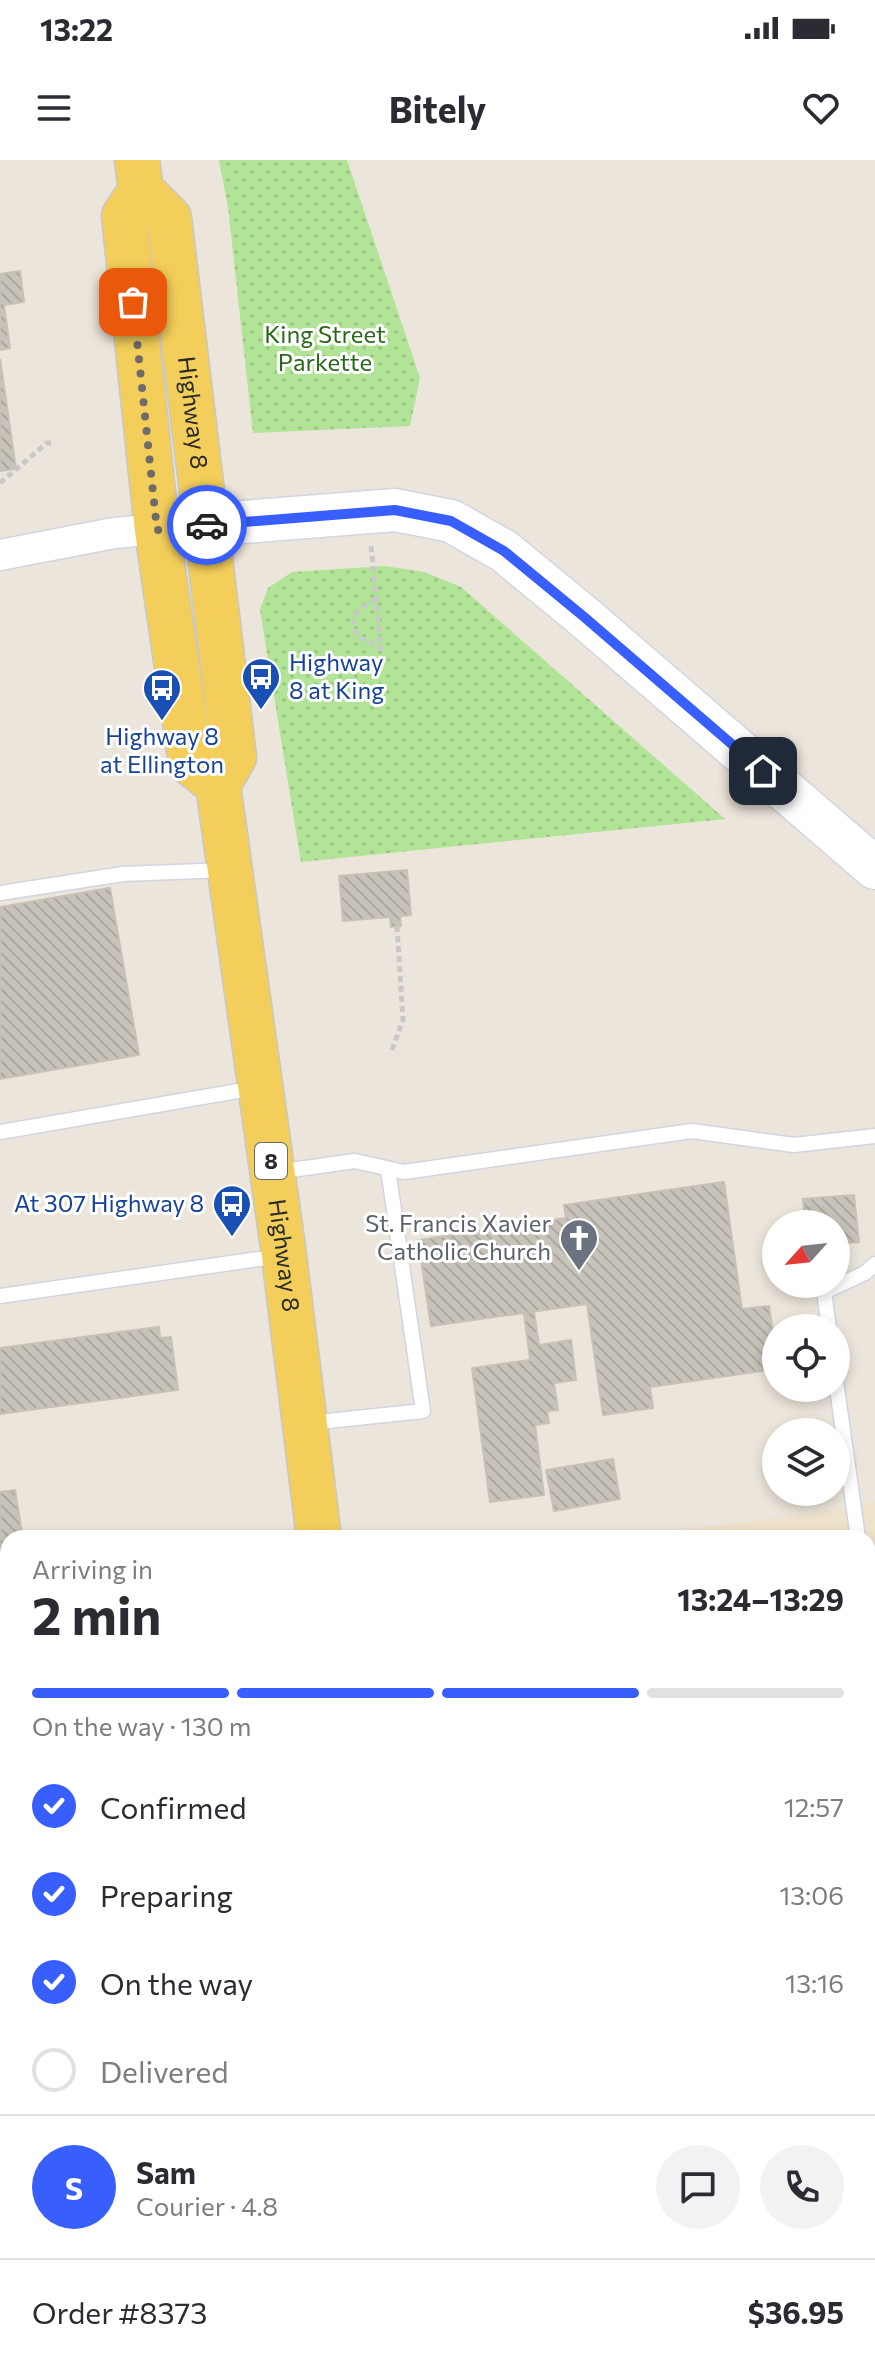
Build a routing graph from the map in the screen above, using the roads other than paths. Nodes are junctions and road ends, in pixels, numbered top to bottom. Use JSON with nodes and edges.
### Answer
{"nodes":[{"id":1,"x":139,"y":175,"type":"edge"},
{"id":2,"x":205,"y":525,"type":"junction"},
{"id":3,"x":157,"y":530,"type":"junction"},
{"id":4,"x":0,"y":555,"type":"edge"},
{"id":5,"x":218,"y":785,"type":"junction"},
{"id":6,"x":875,"y":868,"type":"edge"},
{"id":7,"x":230,"y":870,"type":"junction"},
{"id":8,"x":0,"y":893,"type":"edge"},
{"id":9,"x":260,"y":1087,"type":"junction"},
{"id":10,"x":0,"y":1132,"type":"edge"},
{"id":11,"x":875,"y":1136,"type":"edge"},
{"id":12,"x":388,"y":1169,"type":"junction"},
{"id":13,"x":272,"y":1173,"type":"junction"},
{"id":14,"x":284,"y":1255,"type":"junction"},
{"id":15,"x":875,"y":1264,"type":"edge"},
{"id":16,"x":0,"y":1296,"type":"edge"},
{"id":17,"x":827,"y":1314,"type":"edge"},
{"id":18,"x":839,"y":1402,"type":"edge"},
{"id":19,"x":304,"y":1424,"type":"junction"},
{"id":20,"x":318,"y":1530,"type":"edge"},
{"id":21,"x":857,"y":1530,"type":"edge"}],
"edges":[{"from":1,"to":2,"type":"main road","name":"Highway 8"},
{"from":1,"to":3,"type":"main road","name":"Highway 8"},
{"from":2,"to":3,"type":"street"},
{"from":2,"to":5,"type":"main road","name":"Highway 8"},
{"from":2,"to":6,"type":"main road"},
{"from":3,"to":4,"type":"street"},
{"from":3,"to":5,"type":"main road","name":"Highway 8"},
{"from":5,"to":7,"type":"main road","name":"Highway 8","number":"8"},
{"from":7,"to":8,"type":"lane"},
{"from":7,"to":9,"type":"main road","name":"Highway 8","number":"8"},
{"from":9,"to":10,"type":"lane"},
{"from":9,"to":13,"type":"main road","name":"Highway 8","number":"8"},
{"from":11,"to":12,"type":"lane"},
{"from":12,"to":13,"type":"lane"},
{"from":12,"to":19,"type":"lane"},
{"from":13,"to":14,"type":"main road","name":"Highway 8","number":"8"},
{"from":14,"to":16,"type":"lane"},
{"from":14,"to":19,"type":"main road","name":"Highway 8","number":"8"},
{"from":15,"to":17,"type":"lane"},
{"from":18,"to":21,"type":"lane"},
{"from":19,"to":20,"type":"main road","name":"Highway 8","number":"8"}]}
